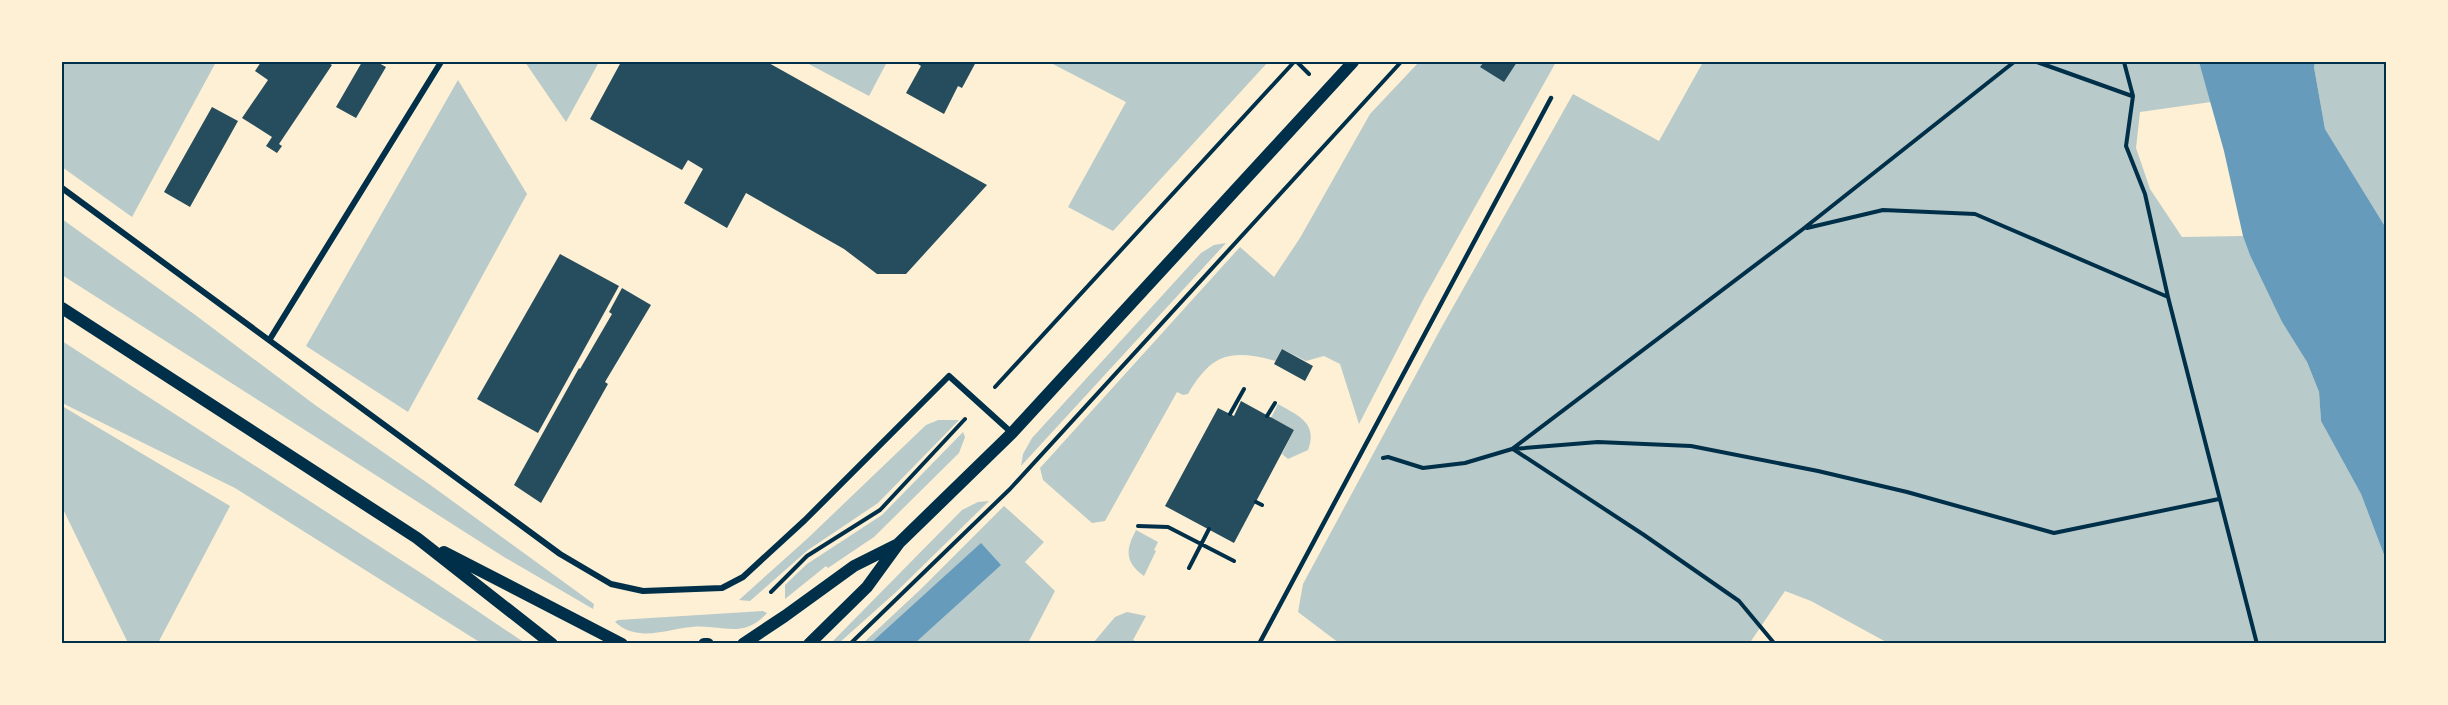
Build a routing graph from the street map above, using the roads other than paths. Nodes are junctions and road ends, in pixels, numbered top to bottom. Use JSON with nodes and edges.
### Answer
{"nodes":[{"id":1,"x":441,"y":62,"type":"edge"},
{"id":2,"x":1353,"y":62,"type":"edge"},
{"id":3,"x":1551,"y":98,"type":"dead end"},
{"id":4,"x":62,"y":188,"type":"edge"},
{"id":5,"x":62,"y":308,"type":"edge"},
{"id":6,"x":270,"y":339,"type":"junction"},
{"id":7,"x":1012,"y":433,"type":"junction"},
{"id":8,"x":417,"y":537,"type":"junction"},
{"id":9,"x":899,"y":543,"type":"junction"},
{"id":10,"x":552,"y":644,"type":"edge"},
{"id":11,"x":621,"y":644,"type":"edge"},
{"id":12,"x":743,"y":644,"type":"edge"},
{"id":13,"x":809,"y":644,"type":"edge"},
{"id":14,"x":1259,"y":644,"type":"edge"}],
"edges":[{"from":1,"to":6,"type":"street"},
{"from":2,"to":7,"type":"main road"},
{"from":3,"to":14,"type":"lane"},
{"from":4,"to":6,"type":"street"},
{"from":5,"to":8,"type":"main road"},
{"from":6,"to":7,"type":"street"},
{"from":7,"to":9,"type":"main road"},
{"from":8,"to":10,"type":"main road"},
{"from":8,"to":11,"type":"main road"},
{"from":9,"to":12,"type":"main road"},
{"from":9,"to":13,"type":"main road"}]}
